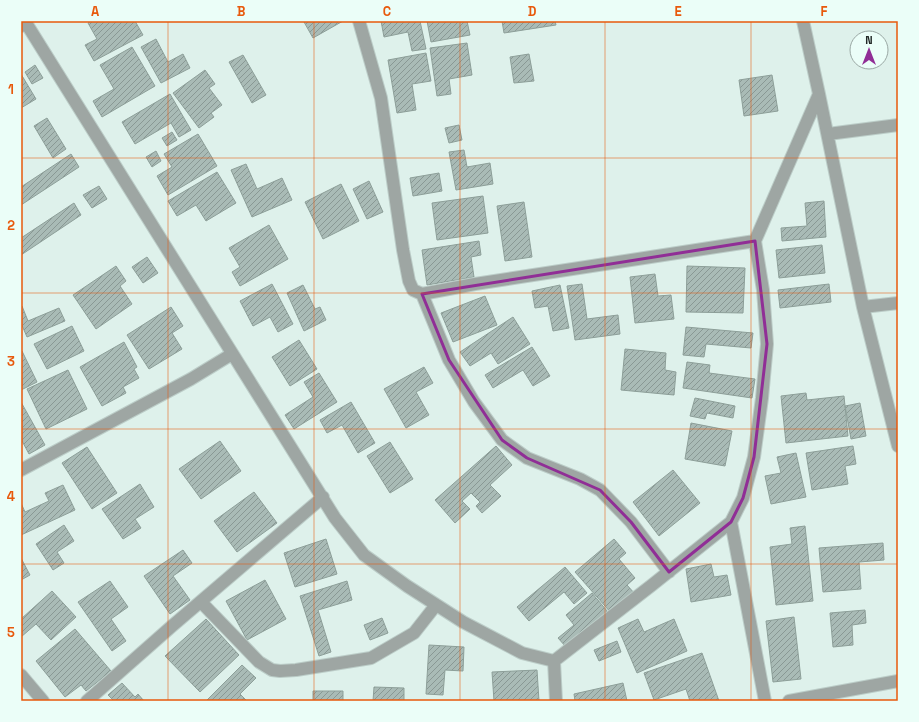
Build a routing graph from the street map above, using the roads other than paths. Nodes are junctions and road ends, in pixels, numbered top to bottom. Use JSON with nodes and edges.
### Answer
{"nodes":[{"id":1,"x":359,"y":21,"type":"edge"},
{"id":2,"x":803,"y":21,"type":"edge"},
{"id":3,"x":24,"y":23,"type":"edge"},
{"id":4,"x":819,"y":94,"type":"junction"},
{"id":5,"x":898,"y":125,"type":"edge"},
{"id":6,"x":828,"y":134,"type":"junction"},
{"id":7,"x":755,"y":240,"type":"junction"},
{"id":8,"x":422,"y":294,"type":"junction"},
{"id":9,"x":898,"y":303,"type":"edge"},
{"id":10,"x":863,"y":307,"type":"junction"},
{"id":11,"x":232,"y":354,"type":"junction"},
{"id":12,"x":898,"y":446,"type":"edge"},
{"id":13,"x":21,"y":470,"type":"edge"},
{"id":14,"x":323,"y":498,"type":"junction"},
{"id":15,"x":731,"y":522,"type":"junction"},
{"id":16,"x":669,"y":572,"type":"junction"},
{"id":17,"x":201,"y":602,"type":"junction"},
{"id":18,"x":436,"y":605,"type":"junction"},
{"id":19,"x":554,"y":661,"type":"junction"},
{"id":20,"x":21,"y":675,"type":"edge"},
{"id":21,"x":898,"y":680,"type":"edge"},
{"id":22,"x":92,"y":699,"type":"edge"},
{"id":23,"x":44,"y":701,"type":"edge"},
{"id":24,"x":556,"y":701,"type":"edge"},
{"id":25,"x":765,"y":701,"type":"edge"},
{"id":26,"x":789,"y":701,"type":"edge"}],
"edges":[{"from":1,"to":8,"type":"street"},
{"from":2,"to":4,"type":"street"},
{"from":3,"to":11,"type":"street"},
{"from":4,"to":6,"type":"street"},
{"from":4,"to":7,"type":"street"},
{"from":5,"to":6,"type":"street"},
{"from":6,"to":10,"type":"street"},
{"from":7,"to":8,"type":"street"},
{"from":7,"to":15,"type":"street"},
{"from":8,"to":16,"type":"street"},
{"from":9,"to":10,"type":"street"},
{"from":10,"to":12,"type":"street"},
{"from":11,"to":13,"type":"street"},
{"from":11,"to":14,"type":"street"},
{"from":14,"to":17,"type":"street"},
{"from":14,"to":18,"type":"street"},
{"from":15,"to":16,"type":"street"},
{"from":15,"to":25,"type":"street"},
{"from":16,"to":19,"type":"street"},
{"from":17,"to":18,"type":"street"},
{"from":17,"to":22,"type":"street"},
{"from":18,"to":19,"type":"street"},
{"from":19,"to":24,"type":"street"},
{"from":20,"to":23,"type":"street"},
{"from":21,"to":26,"type":"street"}]}
